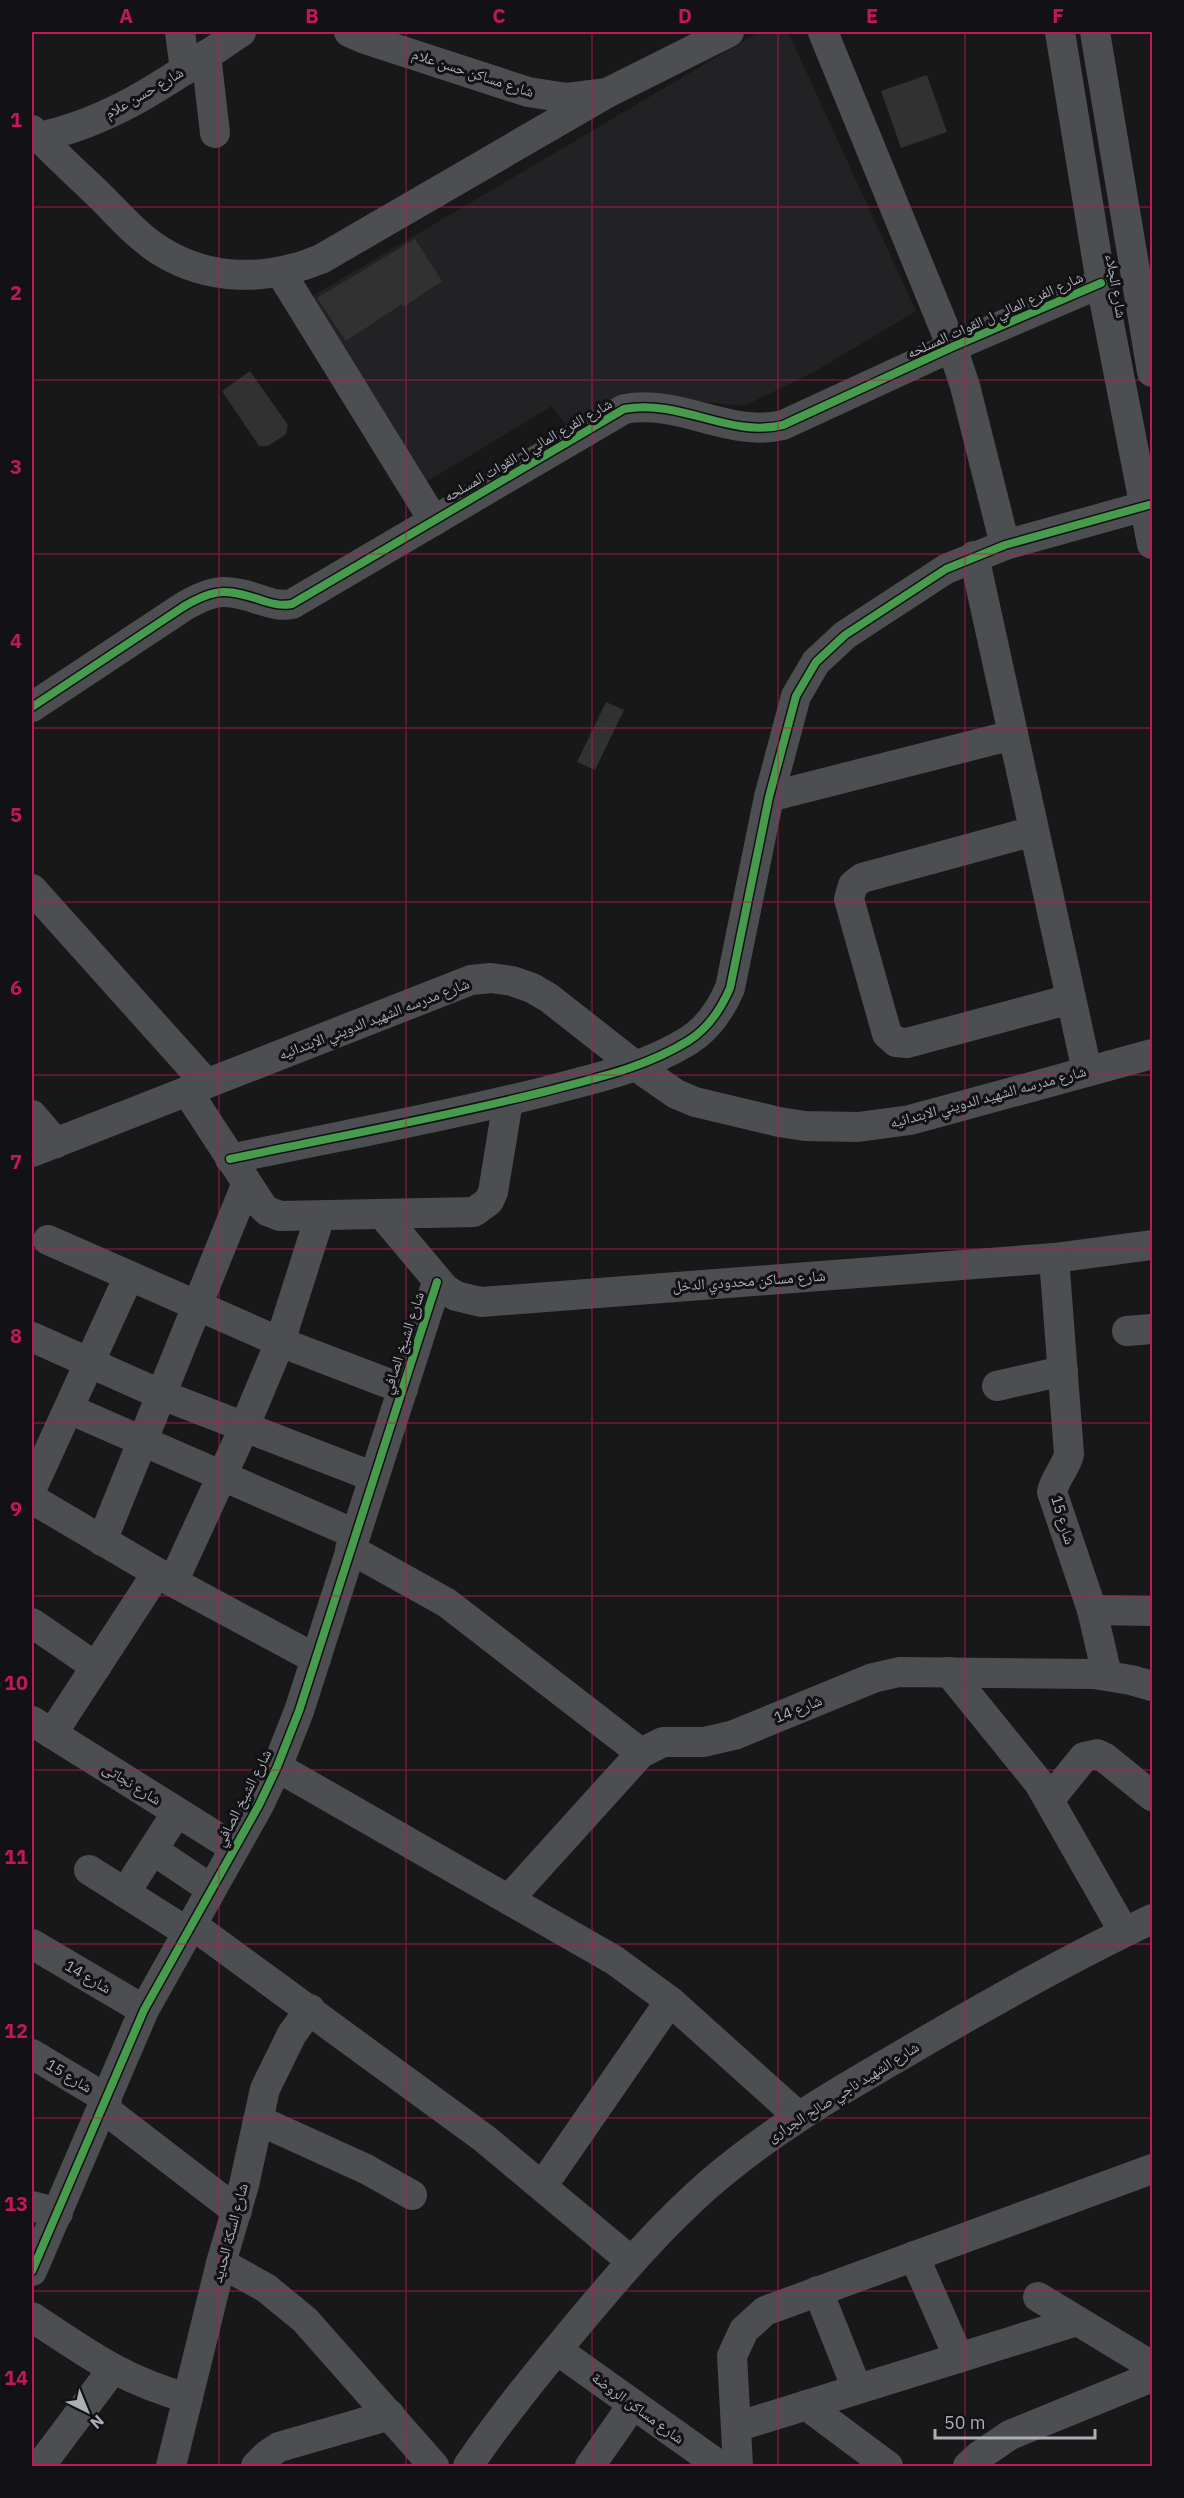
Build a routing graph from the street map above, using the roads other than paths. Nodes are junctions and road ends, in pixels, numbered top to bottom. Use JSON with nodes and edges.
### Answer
{"nodes":[{"id":1,"x":180,"y":32,"type":"edge"},
{"id":2,"x":241,"y":32,"type":"edge"},
{"id":3,"x":349,"y":32,"type":"edge"},
{"id":4,"x":729,"y":32,"type":"edge"},
{"id":5,"x":823,"y":32,"type":"edge"},
{"id":6,"x":1060,"y":32,"type":"edge"},
{"id":7,"x":1095,"y":32,"type":"edge"},
{"id":8,"x":195,"y":62,"type":"junction"},
{"id":9,"x":607,"y":93,"type":"junction"},
{"id":10,"x":35,"y":134,"type":"edge"},
{"id":11,"x":215,"y":134,"type":"dead end"},
{"id":12,"x":281,"y":273,"type":"junction"},
{"id":13,"x":1101,"y":283,"type":"junction"},
{"id":14,"x":952,"y":348,"type":"junction"},
{"id":15,"x":1152,"y":372,"type":"edge"},
{"id":16,"x":1149,"y":505,"type":"edge"},
{"id":17,"x":434,"y":521,"type":"junction"},
{"id":18,"x":1152,"y":544,"type":"edge"},
{"id":19,"x":1005,"y":545,"type":"junction"},
{"id":20,"x":974,"y":556,"type":"junction"},
{"id":21,"x":32,"y":707,"type":"edge"},
{"id":22,"x":1013,"y":735,"type":"junction"},
{"id":23,"x":769,"y":797,"type":"junction"},
{"id":24,"x":1034,"y":831,"type":"junction"},
{"id":25,"x":32,"y":889,"type":"edge"},
{"id":26,"x":1071,"y":999,"type":"junction"},
{"id":27,"x":1152,"y":1053,"type":"edge"},
{"id":28,"x":637,"y":1067,"type":"junction"},
{"id":29,"x":1087,"y":1071,"type":"junction"},
{"id":30,"x":196,"y":1087,"type":"junction"},
{"id":31,"x":508,"y":1101,"type":"junction"},
{"id":32,"x":32,"y":1115,"type":"edge"},
{"id":33,"x":44,"y":1148,"type":"edge"},
{"id":34,"x":230,"y":1159,"type":"junction"},
{"id":35,"x":246,"y":1185,"type":"junction"},
{"id":36,"x":382,"y":1214,"type":"junction"},
{"id":37,"x":320,"y":1216,"type":"junction"},
{"id":38,"x":48,"y":1240,"type":"dead end"},
{"id":39,"x":1152,"y":1245,"type":"edge"},
{"id":40,"x":1054,"y":1258,"type":"junction"},
{"id":41,"x":129,"y":1276,"type":"junction"},
{"id":42,"x":437,"y":1282,"type":"junction"},
{"id":43,"x":199,"y":1306,"type":"junction"},
{"id":44,"x":32,"y":1337,"type":"edge"},
{"id":45,"x":280,"y":1341,"type":"junction"},
{"id":46,"x":90,"y":1363,"type":"junction"},
{"id":47,"x":1063,"y":1371,"type":"junction"},
{"id":48,"x":997,"y":1386,"type":"dead end"},
{"id":49,"x":403,"y":1389,"type":"junction"},
{"id":50,"x":162,"y":1395,"type":"junction"},
{"id":51,"x":69,"y":1408,"type":"junction"},
{"id":52,"x":244,"y":1428,"type":"junction"},
{"id":53,"x":143,"y":1441,"type":"junction"},
{"id":54,"x":222,"y":1476,"type":"junction"},
{"id":55,"x":374,"y":1477,"type":"junction"},
{"id":56,"x":32,"y":1488,"type":"edge"},
{"id":57,"x":32,"y":1499,"type":"edge"},
{"id":58,"x":102,"y":1541,"type":"junction"},
{"id":59,"x":353,"y":1542,"type":"junction"},
{"id":60,"x":165,"y":1578,"type":"junction"},
{"id":61,"x":1092,"y":1610,"type":"junction"},
{"id":62,"x":1152,"y":1611,"type":"edge"},
{"id":63,"x":32,"y":1623,"type":"edge"},
{"id":64,"x":315,"y":1659,"type":"junction"},
{"id":65,"x":96,"y":1667,"type":"junction"},
{"id":66,"x":949,"y":1672,"type":"junction"},
{"id":67,"x":1107,"y":1675,"type":"junction"},
{"id":68,"x":1152,"y":1686,"type":"edge"},
{"id":69,"x":42,"y":1728,"type":"edge"},
{"id":70,"x":641,"y":1753,"type":"junction"},
{"id":71,"x":277,"y":1767,"type":"junction"},
{"id":72,"x":1152,"y":1796,"type":"edge"},
{"id":73,"x":1050,"y":1799,"type":"junction"},
{"id":74,"x":177,"y":1812,"type":"junction"},
{"id":75,"x":233,"y":1847,"type":"junction"},
{"id":76,"x":153,"y":1850,"type":"junction"},
{"id":77,"x":89,"y":1870,"type":"dead end"},
{"id":78,"x":211,"y":1889,"type":"junction"},
{"id":79,"x":125,"y":1893,"type":"junction"},
{"id":80,"x":509,"y":1899,"type":"junction"},
{"id":81,"x":1152,"y":1919,"type":"edge"},
{"id":82,"x":189,"y":1928,"type":"junction"},
{"id":83,"x":1125,"y":1932,"type":"junction"},
{"id":84,"x":32,"y":1944,"type":"edge"},
{"id":85,"x":669,"y":2001,"type":"junction"},
{"id":86,"x":310,"y":2009,"type":"junction"},
{"id":87,"x":144,"y":2010,"type":"junction"},
{"id":88,"x":33,"y":2057,"type":"edge"},
{"id":89,"x":105,"y":2103,"type":"junction"},
{"id":90,"x":798,"y":2116,"type":"junction"},
{"id":91,"x":258,"y":2120,"type":"junction"},
{"id":92,"x":1152,"y":2169,"type":"edge"},
{"id":93,"x":543,"y":2186,"type":"junction"},
{"id":94,"x":412,"y":2195,"type":"dead end"},
{"id":95,"x":45,"y":2209,"type":"edge"},
{"id":96,"x":237,"y":2211,"type":"junction"},
{"id":97,"x":914,"y":2256,"type":"junction"},
{"id":98,"x":631,"y":2261,"type":"junction"},
{"id":99,"x":221,"y":2264,"type":"junction"},
{"id":100,"x":32,"y":2271,"type":"edge"},
{"id":101,"x":818,"y":2291,"type":"junction"},
{"id":102,"x":1038,"y":2297,"type":"dead end"},
{"id":103,"x":32,"y":2317,"type":"edge"},
{"id":104,"x":1077,"y":2321,"type":"junction"},
{"id":105,"x":557,"y":2350,"type":"junction"},
{"id":106,"x":959,"y":2358,"type":"junction"},
{"id":107,"x":1152,"y":2366,"type":"edge"},
{"id":108,"x":112,"y":2370,"type":"junction"},
{"id":109,"x":1152,"y":2377,"type":"edge"},
{"id":110,"x":857,"y":2389,"type":"junction"},
{"id":111,"x":188,"y":2398,"type":"junction"},
{"id":112,"x":633,"y":2404,"type":"junction"},
{"id":113,"x":806,"y":2405,"type":"junction"},
{"id":114,"x":390,"y":2415,"type":"junction"},
{"id":115,"x":736,"y":2427,"type":"junction"},
{"id":116,"x":855,"y":2457,"type":"edge"},
{"id":117,"x":40,"y":2466,"type":"edge"},
{"id":118,"x":171,"y":2466,"type":"edge"},
{"id":119,"x":256,"y":2466,"type":"edge"},
{"id":120,"x":434,"y":2466,"type":"edge"},
{"id":121,"x":468,"y":2466,"type":"edge"},
{"id":122,"x":590,"y":2466,"type":"edge"},
{"id":123,"x":720,"y":2466,"type":"edge"},
{"id":124,"x":738,"y":2466,"type":"edge"},
{"id":125,"x":888,"y":2466,"type":"edge"},
{"id":126,"x":968,"y":2466,"type":"edge"}],
"edges":[{"from":1,"to":8,"type":"street"},
{"from":2,"to":8,"type":"street","name":"شارع حسن علام"},
{"from":3,"to":9,"type":"street","name":"شارع مساكن حسن علام"},
{"from":4,"to":9,"type":"street","name":"شارع مساكن حسن علام"},
{"from":5,"to":14,"type":"street"},
{"from":6,"to":13,"type":"street","name":"شارع الجلاء"},
{"from":7,"to":15,"type":"street","name":"شارع الجلاء"},
{"from":8,"to":10,"type":"street","name":"شارع حسن علام"},
{"from":8,"to":11,"type":"street"},
{"from":9,"to":12,"type":"street"},
{"from":10,"to":12,"type":"street"},
{"from":12,"to":17,"type":"street"},
{"from":13,"to":14,"type":"street","name":"شارع الفرع المالي ل القوات المسلحه"},
{"from":13,"to":16,"type":"street","name":"شارع الجلاء"},
{"from":14,"to":17,"type":"street","name":"شارع الفرع المالي ل القوات المسلحه"},
{"from":14,"to":19,"type":"street"},
{"from":16,"to":18,"type":"street","name":"شارع الجلاء"},
{"from":16,"to":19,"type":"street"},
{"from":17,"to":21,"type":"street","name":"شارع الفرع المالي ل القوات المسلحه"},
{"from":19,"to":20,"type":"street"},
{"from":20,"to":22,"type":"street"},
{"from":20,"to":23,"type":"street"},
{"from":22,"to":23,"type":"street"},
{"from":22,"to":24,"type":"street"},
{"from":23,"to":28,"type":"street"},
{"from":24,"to":26,"type":"street"},
{"from":24,"to":26,"type":"street"},
{"from":25,"to":30,"type":"street"},
{"from":26,"to":29,"type":"street"},
{"from":27,"to":29,"type":"street","name":"شارع مدرسه الشهيد الدويني الابتدائيه"},
{"from":28,"to":29,"type":"street","name":"شارع مدرسه الشهيد الدويني الابتدائيه"},
{"from":28,"to":30,"type":"street","name":"شارع مدرسه الشهيد الدويني الابتدائيه"},
{"from":28,"to":31,"type":"street"},
{"from":30,"to":33,"type":"street","name":"شارع مدرسه الشهيد الدويني الابتدائيه"},
{"from":30,"to":34,"type":"street"},
{"from":31,"to":34,"type":"street"},
{"from":31,"to":36,"type":"street"},
{"from":32,"to":33,"type":"street"},
{"from":34,"to":35,"type":"street"},
{"from":35,"to":37,"type":"street"},
{"from":35,"to":43,"type":"street"},
{"from":36,"to":37,"type":"street"},
{"from":36,"to":42,"type":"street","name":"شارع مساكن محدودي الدخل"},
{"from":37,"to":45,"type":"street"},
{"from":38,"to":41,"type":"street"},
{"from":39,"to":40,"type":"street","name":"شارع مساكن محدودي الدخل"},
{"from":40,"to":42,"type":"street","name":"شارع مساكن محدودي الدخل"},
{"from":40,"to":47,"type":"street","name":"شارع 15"},
{"from":41,"to":43,"type":"street"},
{"from":41,"to":46,"type":"street"},
{"from":42,"to":49,"type":"street","name":"شارع الشيخ الصافي"},
{"from":43,"to":45,"type":"street"},
{"from":43,"to":50,"type":"street"},
{"from":44,"to":46,"type":"street"},
{"from":45,"to":49,"type":"street"},
{"from":45,"to":52,"type":"street"},
{"from":46,"to":50,"type":"street"},
{"from":46,"to":51,"type":"street"},
{"from":47,"to":48,"type":"street"},
{"from":47,"to":61,"type":"street","name":"شارع 15"},
{"from":49,"to":55,"type":"street","name":"شارع الشيخ الصافي"},
{"from":50,"to":52,"type":"street"},
{"from":50,"to":53,"type":"street"},
{"from":51,"to":53,"type":"street"},
{"from":51,"to":56,"type":"street"},
{"from":52,"to":54,"type":"street"},
{"from":52,"to":55,"type":"street"},
{"from":53,"to":54,"type":"street"},
{"from":53,"to":58,"type":"street"},
{"from":54,"to":59,"type":"street"},
{"from":54,"to":60,"type":"street"},
{"from":55,"to":59,"type":"street","name":"شارع الشيخ الصافي"},
{"from":57,"to":58,"type":"street"},
{"from":58,"to":60,"type":"street"},
{"from":59,"to":64,"type":"street","name":"شارع الشيخ الصافي"},
{"from":59,"to":70,"type":"street"},
{"from":60,"to":64,"type":"street"},
{"from":60,"to":65,"type":"street"},
{"from":61,"to":62,"type":"street"},
{"from":61,"to":67,"type":"street","name":"شارع 15"},
{"from":63,"to":65,"type":"street"},
{"from":64,"to":71,"type":"street","name":"شارع الشيخ الصافي"},
{"from":65,"to":69,"type":"street"},
{"from":66,"to":67,"type":"street","name":"شارع 14"},
{"from":66,"to":70,"type":"street","name":"شارع 14"},
{"from":66,"to":73,"type":"street"},
{"from":67,"to":68,"type":"street","name":"شارع 14"},
{"from":69,"to":74,"type":"street","name":"شارع نجاتى"},
{"from":70,"to":80,"type":"street","name":"شارع 14"},
{"from":71,"to":75,"type":"street","name":"شارع الشيخ الصافي"},
{"from":71,"to":80,"type":"street"},
{"from":72,"to":73,"type":"street"},
{"from":73,"to":83,"type":"street"},
{"from":74,"to":75,"type":"street","name":"شارع نجاتى"},
{"from":74,"to":76,"type":"street"},
{"from":75,"to":78,"type":"street","name":"شارع الشيخ الصافي"},
{"from":76,"to":78,"type":"street"},
{"from":76,"to":79,"type":"street"},
{"from":77,"to":79,"type":"street"},
{"from":78,"to":82,"type":"street","name":"شارع الشيخ الصافي"},
{"from":79,"to":82,"type":"street"},
{"from":80,"to":85,"type":"street"},
{"from":81,"to":83,"type":"street","name":"شارع الشهيد ناجي صالح الجرارى"},
{"from":82,"to":86,"type":"street"},
{"from":82,"to":87,"type":"street","name":"شارع الشيخ الصافي"},
{"from":83,"to":90,"type":"street","name":"شارع الشهيد ناجي صالح الجرارى"},
{"from":84,"to":87,"type":"street","name":"شارع 14"},
{"from":85,"to":90,"type":"street"},
{"from":85,"to":93,"type":"street"},
{"from":86,"to":91,"type":"street","name":"شارع السكة الحديد"},
{"from":86,"to":93,"type":"street"},
{"from":87,"to":89,"type":"street","name":"شارع الشيخ الصافي"},
{"from":88,"to":89,"type":"street","name":"شارع 15"},
{"from":89,"to":95,"type":"street","name":"شارع الشيخ الصافي"},
{"from":89,"to":96,"type":"street","name":"شارع 15"},
{"from":90,"to":98,"type":"street","name":"شارع الشهيد ناجي صالح الجرارى"},
{"from":91,"to":94,"type":"street"},
{"from":91,"to":96,"type":"street","name":"شارع السكة الحديد"},
{"from":92,"to":97,"type":"street"},
{"from":93,"to":98,"type":"street"},
{"from":95,"to":100,"type":"street","name":"شارع الشيخ الصافي"},
{"from":96,"to":99,"type":"street","name":"شارع السكة الحديد"},
{"from":97,"to":101,"type":"street"},
{"from":97,"to":106,"type":"street"},
{"from":98,"to":105,"type":"street","name":"شارع الشهيد ناجي صالح الجرارى"},
{"from":99,"to":111,"type":"street","name":"شارع السكة الحديد"},
{"from":99,"to":114,"type":"street"},
{"from":101,"to":110,"type":"street"},
{"from":101,"to":115,"type":"street"},
{"from":102,"to":104,"type":"street"},
{"from":103,"to":108,"type":"street"},
{"from":104,"to":106,"type":"street"},
{"from":104,"to":107,"type":"street"},
{"from":105,"to":112,"type":"street","name":"شارع مساكن الروضة"},
{"from":105,"to":121,"type":"street","name":"شارع الشهيد ناجي صالح الجرارى"},
{"from":106,"to":110,"type":"street"},
{"from":108,"to":111,"type":"street"},
{"from":108,"to":117,"type":"street"},
{"from":109,"to":126,"type":"street"},
{"from":110,"to":113,"type":"street"},
{"from":111,"to":118,"type":"street","name":"شارع السكة الحديد"},
{"from":112,"to":122,"type":"street"},
{"from":112,"to":123,"type":"street","name":"شارع مساكن الروضة"},
{"from":113,"to":115,"type":"street"},
{"from":113,"to":116,"type":"street"},
{"from":114,"to":119,"type":"street"},
{"from":114,"to":120,"type":"street"},
{"from":115,"to":124,"type":"street"},
{"from":116,"to":125,"type":"street"}]}
